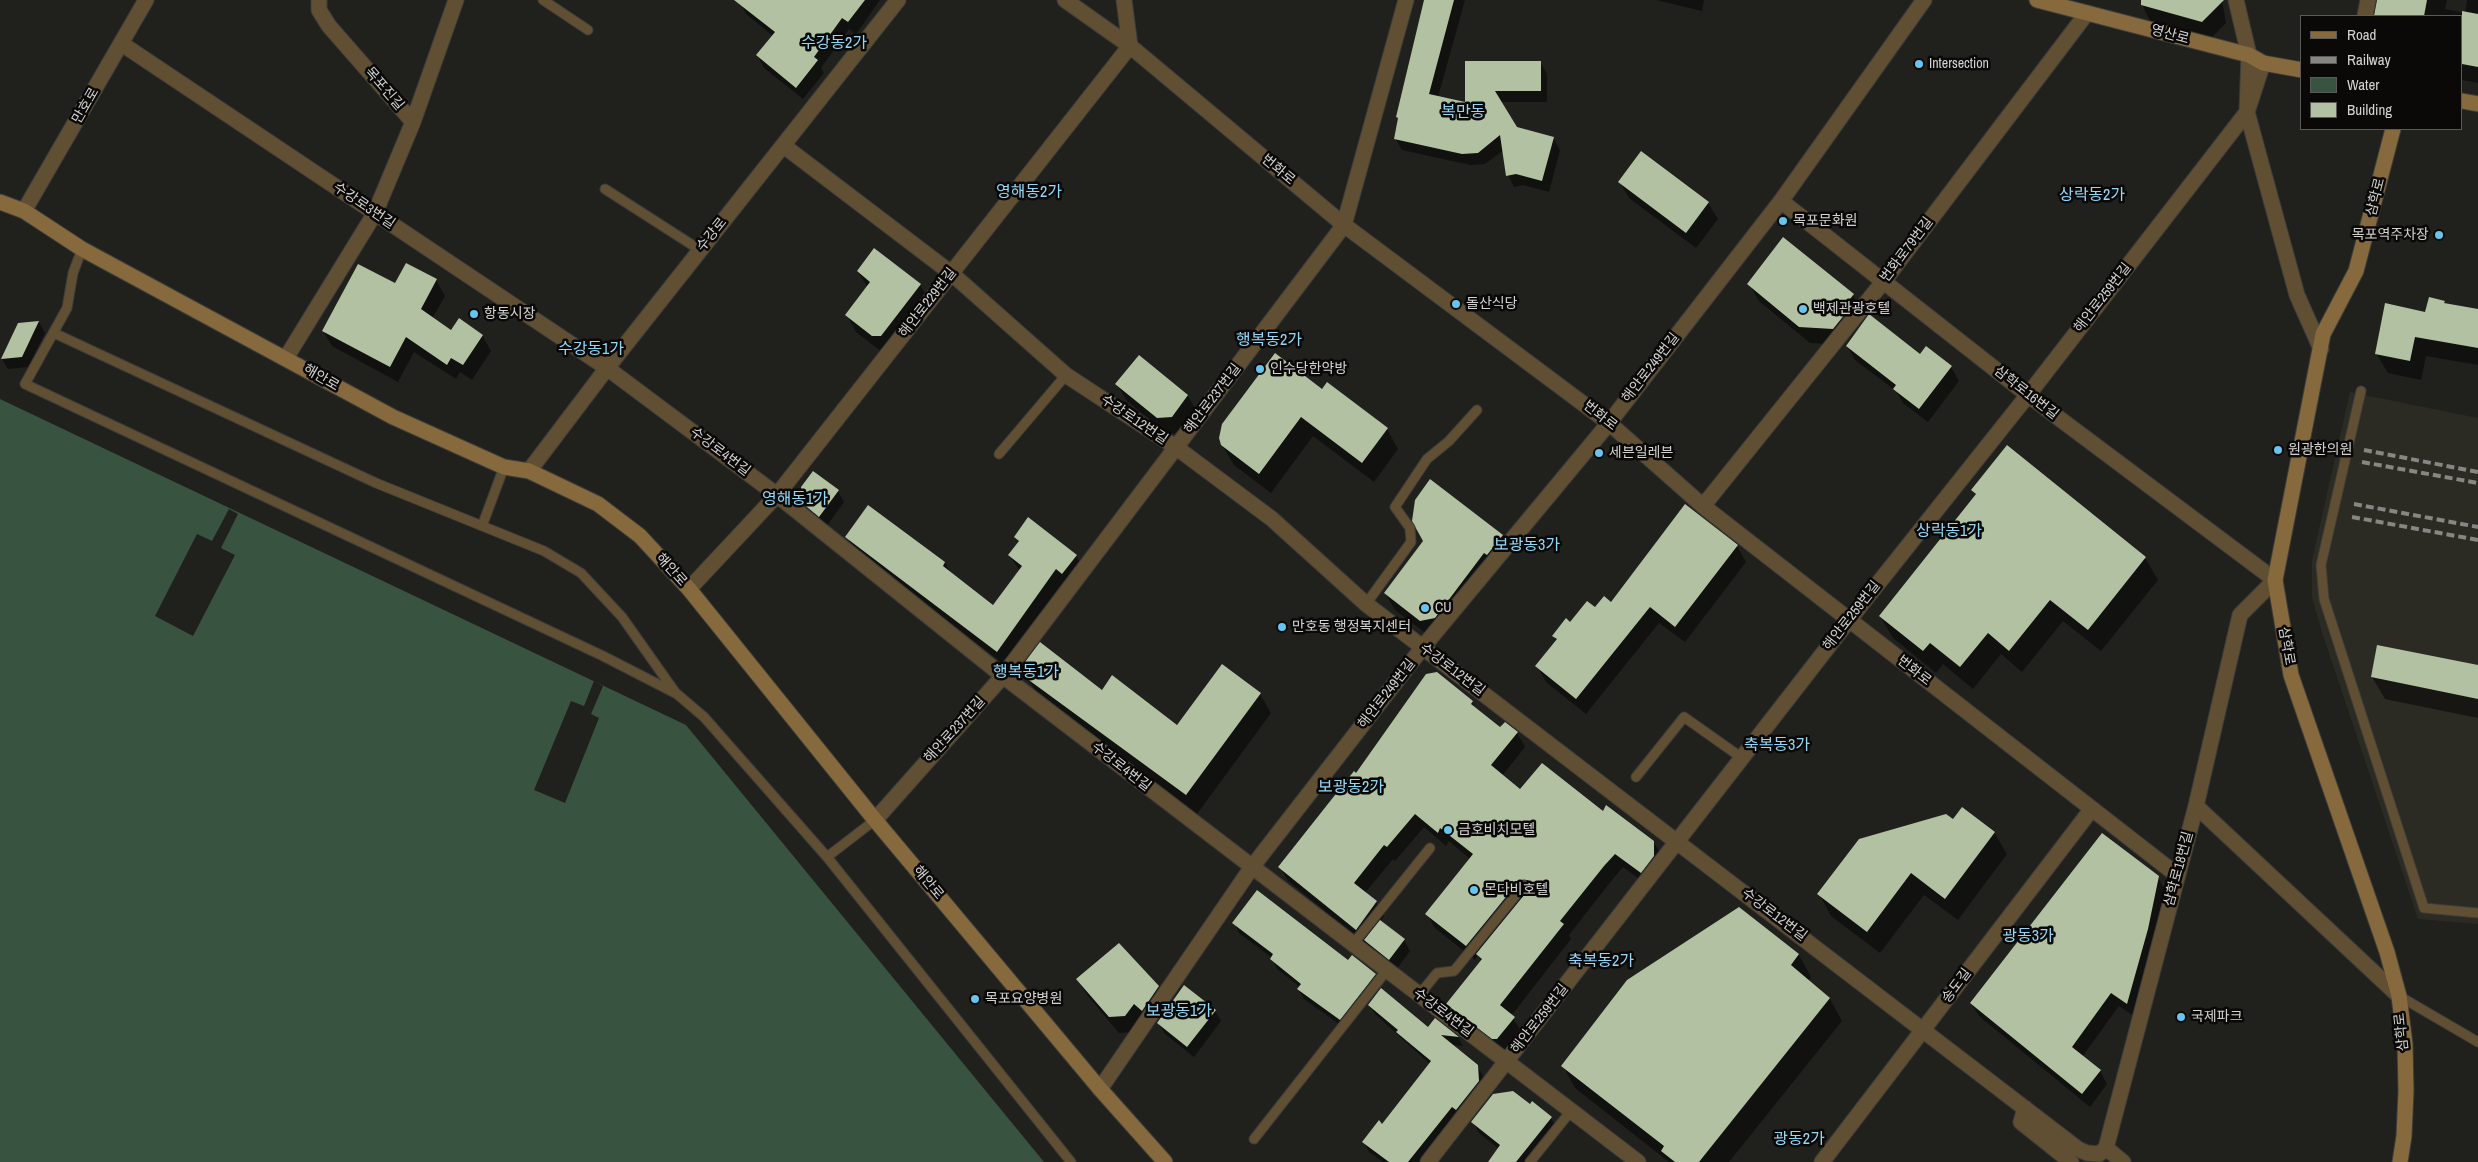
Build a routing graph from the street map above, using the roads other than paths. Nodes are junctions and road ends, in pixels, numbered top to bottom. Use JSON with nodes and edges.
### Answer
{"nodes":[{"id":1,"x":146,"y":0,"type":"edge"},
{"id":2,"x":319,"y":0,"type":"edge"},
{"id":3,"x":456,"y":0,"type":"edge"},
{"id":4,"x":543,"y":0,"type":"edge"},
{"id":5,"x":898,"y":0,"type":"edge"},
{"id":6,"x":1065,"y":0,"type":"edge"},
{"id":7,"x":1124,"y":0,"type":"edge"},
{"id":8,"x":1406,"y":0,"type":"edge"},
{"id":9,"x":1924,"y":0,"type":"edge"},
{"id":10,"x":2037,"y":0,"type":"edge"},
{"id":11,"x":2236,"y":0,"type":"edge"},
{"id":12,"x":2368,"y":0,"type":"edge"},
{"id":13,"x":2087,"y":13,"type":"junction"},
{"id":14,"x":2365,"y":15,"type":"edge"},
{"id":15,"x":588,"y":30,"type":"dead end"},
{"id":16,"x":122,"y":44,"type":"junction"},
{"id":17,"x":1130,"y":46,"type":"junction"},
{"id":18,"x":2249,"y":55,"type":"junction"},
{"id":19,"x":2263,"y":62,"type":"junction"},
{"id":20,"x":2300,"y":70,"type":"edge"},
{"id":21,"x":2463,"y":101,"type":"edge"},
{"id":22,"x":2478,"y":104,"type":"edge"},
{"id":23,"x":2248,"y":112,"type":"junction"},
{"id":24,"x":413,"y":122,"type":"junction"},
{"id":25,"x":2393,"y":130,"type":"edge"},
{"id":26,"x":784,"y":146,"type":"junction"},
{"id":27,"x":605,"y":189,"type":"dead end"},
{"id":28,"x":0,"y":202,"type":"edge"},
{"id":29,"x":1781,"y":202,"type":"junction"},
{"id":30,"x":24,"y":211,"type":"junction"},
{"id":31,"x":376,"y":213,"type":"junction"},
{"id":32,"x":1344,"y":224,"type":"junction"},
{"id":33,"x":82,"y":249,"type":"junction"},
{"id":34,"x":700,"y":250,"type":"junction"},
{"id":35,"x":951,"y":273,"type":"junction"},
{"id":36,"x":1883,"y":282,"type":"junction"},
{"id":37,"x":54,"y":333,"type":"junction"},
{"id":38,"x":2321,"y":349,"type":"junction"},
{"id":39,"x":286,"y":358,"type":"junction"},
{"id":40,"x":607,"y":368,"type":"junction"},
{"id":41,"x":1066,"y":375,"type":"junction"},
{"id":42,"x":2361,"y":391,"type":"dead end"},
{"id":43,"x":2028,"y":395,"type":"junction"},
{"id":44,"x":1478,"y":410,"type":"dead end"},
{"id":45,"x":1609,"y":422,"type":"junction"},
{"id":46,"x":1177,"y":448,"type":"junction"},
{"id":47,"x":999,"y":454,"type":"dead end"},
{"id":48,"x":504,"y":467,"type":"junction"},
{"id":49,"x":529,"y":471,"type":"junction"},
{"id":50,"x":777,"y":495,"type":"junction"},
{"id":51,"x":1703,"y":506,"type":"junction"},
{"id":52,"x":482,"y":526,"type":"junction"},
{"id":53,"x":2275,"y":580,"type":"junction"},
{"id":54,"x":689,"y":590,"type":"junction"},
{"id":55,"x":1366,"y":604,"type":"junction"},
{"id":56,"x":1849,"y":620,"type":"junction"},
{"id":57,"x":1423,"y":647,"type":"junction"},
{"id":58,"x":1003,"y":676,"type":"junction"},
{"id":59,"x":677,"y":694,"type":"junction"},
{"id":60,"x":1742,"y":758,"type":"junction"},
{"id":61,"x":1636,"y":777,"type":"dead end"},
{"id":62,"x":2196,"y":806,"type":"junction"},
{"id":63,"x":2091,"y":810,"type":"junction"},
{"id":64,"x":875,"y":820,"type":"junction"},
{"id":65,"x":1677,"y":842,"type":"junction"},
{"id":66,"x":1430,"y":848,"type":"dead end"},
{"id":67,"x":827,"y":857,"type":"junction"},
{"id":68,"x":1252,"y":868,"type":"junction"},
{"id":69,"x":2177,"y":875,"type":"junction"},
{"id":70,"x":1524,"y":884,"type":"dead end"},
{"id":71,"x":2478,"y":913,"type":"edge"},
{"id":72,"x":1353,"y":944,"type":"junction"},
{"id":73,"x":1387,"y":970,"type":"junction"},
{"id":74,"x":1419,"y":994,"type":"junction"},
{"id":75,"x":2399,"y":996,"type":"junction"},
{"id":76,"x":1924,"y":1030,"type":"junction"},
{"id":77,"x":2478,"y":1042,"type":"edge"},
{"id":78,"x":1507,"y":1062,"type":"junction"},
{"id":79,"x":1100,"y":1089,"type":"junction"},
{"id":80,"x":2025,"y":1108,"type":"junction"},
{"id":81,"x":1571,"y":1111,"type":"junction"},
{"id":82,"x":1254,"y":1139,"type":"dead end"},
{"id":83,"x":2106,"y":1148,"type":"junction"},
{"id":84,"x":1071,"y":1162,"type":"edge"},
{"id":85,"x":1165,"y":1162,"type":"edge"},
{"id":86,"x":1428,"y":1162,"type":"edge"},
{"id":87,"x":1530,"y":1162,"type":"edge"},
{"id":88,"x":1638,"y":1162,"type":"edge"},
{"id":89,"x":1822,"y":1162,"type":"edge"},
{"id":90,"x":2071,"y":1162,"type":"edge"},
{"id":91,"x":2123,"y":1162,"type":"edge"},
{"id":92,"x":2400,"y":1162,"type":"edge"}],
"edges":[{"from":1,"to":16,"type":"street","name":"만호로"},
{"from":2,"to":24,"type":"street","name":"목포진길"},
{"from":3,"to":24,"type":"street"},
{"from":4,"to":15,"type":"lane"},
{"from":5,"to":26,"type":"street","name":"수강로"},
{"from":6,"to":17,"type":"street","name":"번화로"},
{"from":7,"to":17,"type":"street"},
{"from":8,"to":32,"type":"street","name":"해안로237번길"},
{"from":9,"to":29,"type":"street","name":"해안로249번길"},
{"from":10,"to":13,"type":"street","name":"영산로"},
{"from":11,"to":18,"type":"street"},
{"from":12,"to":14,"type":"street"},
{"from":13,"to":18,"type":"street","name":"영산로"},
{"from":13,"to":36,"type":"street","name":"번화로79번길"},
{"from":16,"to":30,"type":"street","name":"만호로"},
{"from":16,"to":31,"type":"street","name":"수강로3번길"},
{"from":17,"to":32,"type":"street","name":"번화로"},
{"from":17,"to":35,"type":"street","name":"해안로229번길"},
{"from":18,"to":19,"type":"street","name":"영산로"},
{"from":18,"to":23,"type":"street"},
{"from":19,"to":20,"type":"street","name":"영산로"},
{"from":19,"to":23,"type":"street","name":"해안로259번길"},
{"from":21,"to":22,"type":"street"},
{"from":23,"to":38,"type":"street"},
{"from":23,"to":43,"type":"street","name":"해안로259번길"},
{"from":24,"to":31,"type":"street","name":"목포진길"},
{"from":25,"to":38,"type":"street","name":"삼학로"},
{"from":26,"to":34,"type":"street","name":"수강로"},
{"from":26,"to":35,"type":"street","name":"수강로12번길"},
{"from":27,"to":34,"type":"lane"},
{"from":28,"to":30,"type":"street","name":"해안로"},
{"from":29,"to":36,"type":"street","name":"삼학로16번길"},
{"from":29,"to":45,"type":"street","name":"해안로249번길"},
{"from":30,"to":33,"type":"street","name":"해안로"},
{"from":31,"to":39,"type":"street","name":"목포진길"},
{"from":31,"to":40,"type":"street","name":"수강로3번길"},
{"from":32,"to":45,"type":"street","name":"번화로"},
{"from":32,"to":46,"type":"street","name":"해안로237번길"},
{"from":33,"to":37,"type":"lane"},
{"from":33,"to":39,"type":"street","name":"해안로"},
{"from":34,"to":40,"type":"street","name":"수강로"},
{"from":35,"to":41,"type":"street","name":"수강로12번길"},
{"from":35,"to":50,"type":"street","name":"해안로229번길"},
{"from":36,"to":43,"type":"street","name":"삼학로16번길"},
{"from":36,"to":51,"type":"street","name":"번화로79번길"},
{"from":37,"to":52,"type":"lane"},
{"from":37,"to":59,"type":"lane"},
{"from":38,"to":53,"type":"street","name":"삼학로"},
{"from":39,"to":48,"type":"street","name":"해안로"},
{"from":40,"to":49,"type":"street","name":"수강로"},
{"from":40,"to":50,"type":"street","name":"수강로4번길"},
{"from":41,"to":46,"type":"street","name":"수강로12번길"},
{"from":41,"to":47,"type":"lane"},
{"from":42,"to":71,"type":"lane"},
{"from":43,"to":53,"type":"street","name":"삼학로16번길"},
{"from":43,"to":56,"type":"street","name":"해안로259번길"},
{"from":44,"to":55,"type":"lane"},
{"from":45,"to":51,"type":"street","name":"번화로"},
{"from":45,"to":57,"type":"street","name":"해안로249번길"},
{"from":46,"to":55,"type":"street","name":"수강로12번길"},
{"from":46,"to":58,"type":"street","name":"해안로237번길"},
{"from":48,"to":49,"type":"street","name":"해안로"},
{"from":48,"to":52,"type":"lane"},
{"from":49,"to":54,"type":"street","name":"해안로"},
{"from":50,"to":54,"type":"street","name":"해안로229번길"},
{"from":50,"to":58,"type":"street","name":"수강로4번길"},
{"from":51,"to":56,"type":"street","name":"번화로"},
{"from":52,"to":59,"type":"lane"},
{"from":53,"to":62,"type":"street","name":"삼학로18번길"},
{"from":53,"to":75,"type":"street","name":"삼학로"},
{"from":54,"to":64,"type":"street","name":"해안로"},
{"from":55,"to":57,"type":"street","name":"수강로12번길"},
{"from":56,"to":60,"type":"street","name":"해안로259번길"},
{"from":56,"to":63,"type":"street","name":"번화로"},
{"from":57,"to":65,"type":"street","name":"수강로12번길"},
{"from":57,"to":68,"type":"street","name":"해안로249번길"},
{"from":58,"to":64,"type":"street","name":"해안로237번길"},
{"from":58,"to":68,"type":"street","name":"수강로4번길"},
{"from":59,"to":67,"type":"lane"},
{"from":60,"to":61,"type":"lane"},
{"from":60,"to":65,"type":"street","name":"해안로259번길"},
{"from":62,"to":69,"type":"street","name":"삼학로18번길"},
{"from":62,"to":75,"type":"street"},
{"from":63,"to":69,"type":"street","name":"번화로"},
{"from":63,"to":76,"type":"street","name":"송도길"},
{"from":64,"to":67,"type":"lane"},
{"from":64,"to":79,"type":"street","name":"해안로"},
{"from":65,"to":76,"type":"street","name":"수강로12번길"},
{"from":65,"to":78,"type":"street","name":"해안로259번길"},
{"from":66,"to":72,"type":"lane"},
{"from":67,"to":84,"type":"lane"},
{"from":68,"to":72,"type":"street","name":"수강로4번길"},
{"from":68,"to":79,"type":"street","name":"해안로249번길"},
{"from":69,"to":83,"type":"street","name":"삼학로18번길"},
{"from":70,"to":74,"type":"lane"},
{"from":72,"to":73,"type":"street","name":"수강로4번길"},
{"from":73,"to":74,"type":"street","name":"수강로4번길"},
{"from":73,"to":82,"type":"lane"},
{"from":74,"to":78,"type":"street","name":"수강로4번길"},
{"from":75,"to":77,"type":"lane"},
{"from":75,"to":92,"type":"street","name":"삼학로"},
{"from":76,"to":80,"type":"street","name":"수강로12번길"},
{"from":76,"to":89,"type":"street","name":"송도길"},
{"from":78,"to":81,"type":"street","name":"수강로4번길"},
{"from":78,"to":86,"type":"street","name":"해안로259번길"},
{"from":79,"to":85,"type":"street","name":"해안로"},
{"from":80,"to":83,"type":"street","name":"수강로12번길"},
{"from":80,"to":90,"type":"street"},
{"from":81,"to":87,"type":"lane"},
{"from":81,"to":88,"type":"street","name":"수강로4번길"},
{"from":83,"to":91,"type":"street"}]}
